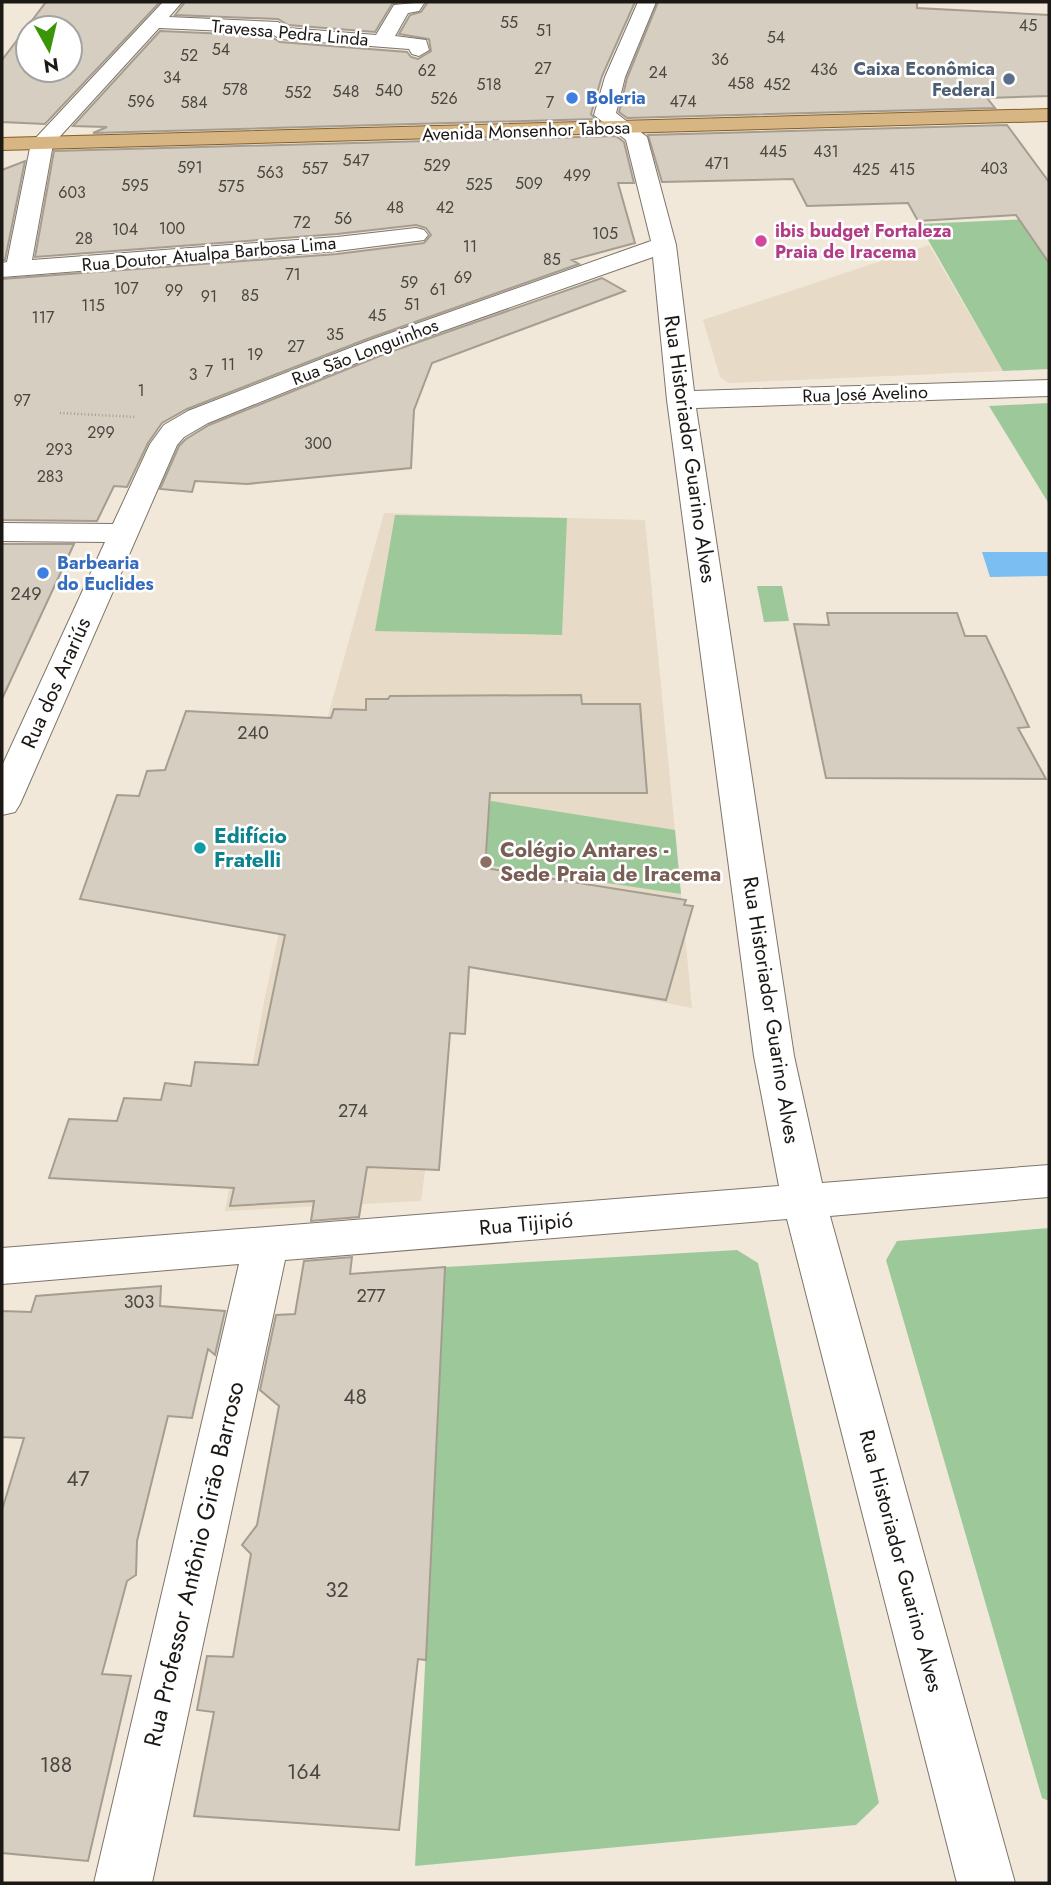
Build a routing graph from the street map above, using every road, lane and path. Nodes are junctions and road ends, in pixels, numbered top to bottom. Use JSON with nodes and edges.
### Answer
{"nodes":[{"id":1,"x":173,"y":2,"type":"edge"},
{"id":2,"x":416,"y":2,"type":"edge"},
{"id":3,"x":647,"y":2,"type":"edge"},
{"id":4,"x":154,"y":22,"type":"junction"},
{"id":5,"x":382,"y":41,"type":"junction"},
{"id":6,"x":419,"y":50,"type":"dead end"},
{"id":7,"x":1049,"y":115,"type":"edge"},
{"id":8,"x":622,"y":128,"type":"junction"},
{"id":9,"x":42,"y":143,"type":"junction"},
{"id":10,"x":2,"y":144,"type":"edge"},
{"id":11,"x":416,"y":235,"type":"dead end"},
{"id":12,"x":664,"y":245,"type":"junction"},
{"id":13,"x":10,"y":270,"type":"edge"},
{"id":14,"x":1049,"y":388,"type":"edge"},
{"id":15,"x":681,"y":400,"type":"junction"},
{"id":16,"x":60,"y":413,"type":"dead end"},
{"id":17,"x":193,"y":420,"type":"junction"},
{"id":18,"x":2,"y":532,"type":"edge"},
{"id":19,"x":122,"y":533,"type":"junction"},
{"id":20,"x":2,"y":804,"type":"edge"},
{"id":21,"x":1049,"y":1181,"type":"edge"},
{"id":22,"x":804,"y":1201,"type":"junction"},
{"id":23,"x":266,"y":1245,"type":"junction"},
{"id":24,"x":2,"y":1266,"type":"edge"},
{"id":25,"x":123,"y":1883,"type":"edge"},
{"id":26,"x":986,"y":1883,"type":"edge"}],
"edges":[{"from":1,"to":4,"type":"street"},
{"from":2,"to":5,"type":"street"},
{"from":3,"to":8,"type":"street","name":"Rua Historiador Guarino Alves"},
{"from":4,"to":5,"type":"street","name":"Travessa Pedra Linda"},
{"from":4,"to":9,"type":"street"},
{"from":5,"to":6,"type":"street","name":"Travessa Pedra Linda"},
{"from":7,"to":8,"type":"main road","name":"Avenida Monsenhor Tabosa"},
{"from":8,"to":9,"type":"main road","name":"Avenida Monsenhor Tabosa"},
{"from":8,"to":12,"type":"street","name":"Rua Historiador Guarino Alves"},
{"from":9,"to":10,"type":"main road","name":"Avenida Monsenhor Tabosa"},
{"from":9,"to":13,"type":"street"},
{"from":11,"to":13,"type":"street","name":"Rua Doutor Atualpa Barbosa Lima"},
{"from":12,"to":15,"type":"street","name":"Rua Historiador Guarino Alves"},
{"from":12,"to":17,"type":"street","name":"Rua São Longuinhos"},
{"from":14,"to":15,"type":"street","name":"Rua José Avelino"},
{"from":15,"to":22,"type":"street","name":"Rua Historiador Guarino Alves"},
{"from":16,"to":17,"type":"path"},
{"from":17,"to":19,"type":"street","name":"Rua dos Arariús"},
{"from":18,"to":19,"type":"street"},
{"from":19,"to":20,"type":"street","name":"Rua dos Arariús"},
{"from":21,"to":22,"type":"street","name":"Rua Tijipió"},
{"from":22,"to":23,"type":"street","name":"Rua Tijipió"},
{"from":22,"to":26,"type":"street","name":"Rua Historiador Guarino Alves"},
{"from":23,"to":24,"type":"street","name":"Rua Tijipió"},
{"from":23,"to":25,"type":"street","name":"Rua Professor Antônio Girão Barroso"}]}
